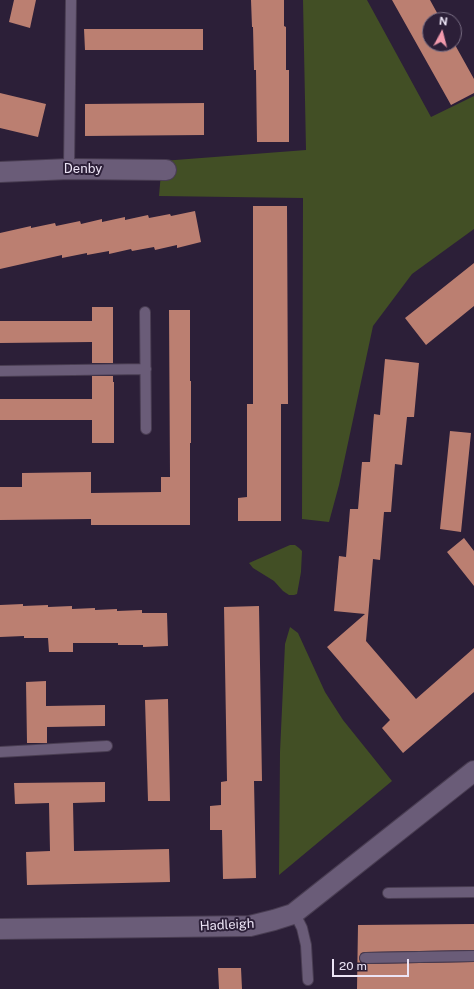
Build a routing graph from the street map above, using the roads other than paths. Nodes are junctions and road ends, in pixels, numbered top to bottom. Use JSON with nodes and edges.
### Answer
{"nodes":[{"id":1,"x":71,"y":0,"type":"edge"},
{"id":2,"x":69,"y":169,"type":"junction"},
{"id":3,"x":166,"y":170,"type":"dead end"},
{"id":4,"x":0,"y":172,"type":"edge"},
{"id":5,"x":145,"y":312,"type":"dead end"},
{"id":6,"x":146,"y":369,"type":"junction"},
{"id":7,"x":0,"y":371,"type":"edge"},
{"id":8,"x":146,"y":429,"type":"dead end"},
{"id":9,"x":107,"y":746,"type":"dead end"},
{"id":10,"x":0,"y":752,"type":"edge"},
{"id":11,"x":474,"y":771,"type":"edge"},
{"id":12,"x":474,"y":892,"type":"edge"},
{"id":13,"x":388,"y":893,"type":"dead end"},
{"id":14,"x":292,"y":914,"type":"junction"},
{"id":15,"x":0,"y":929,"type":"edge"},
{"id":16,"x":474,"y":956,"type":"edge"},
{"id":17,"x":365,"y":958,"type":"dead end"},
{"id":18,"x":308,"y":980,"type":"dead end"}],
"edges":[{"from":1,"to":2,"type":"lane"},
{"from":2,"to":3,"type":"street","name":"Denby"},
{"from":2,"to":4,"type":"street","name":"Denby"},
{"from":5,"to":6,"type":"lane"},
{"from":6,"to":7,"type":"lane"},
{"from":6,"to":8,"type":"lane"},
{"from":9,"to":10,"type":"lane"},
{"from":11,"to":14,"type":"street","name":"Hadleigh"},
{"from":12,"to":13,"type":"lane"},
{"from":14,"to":15,"type":"street","name":"Hadleigh"},
{"from":14,"to":18,"type":"lane"},
{"from":16,"to":17,"type":"lane"}]}
